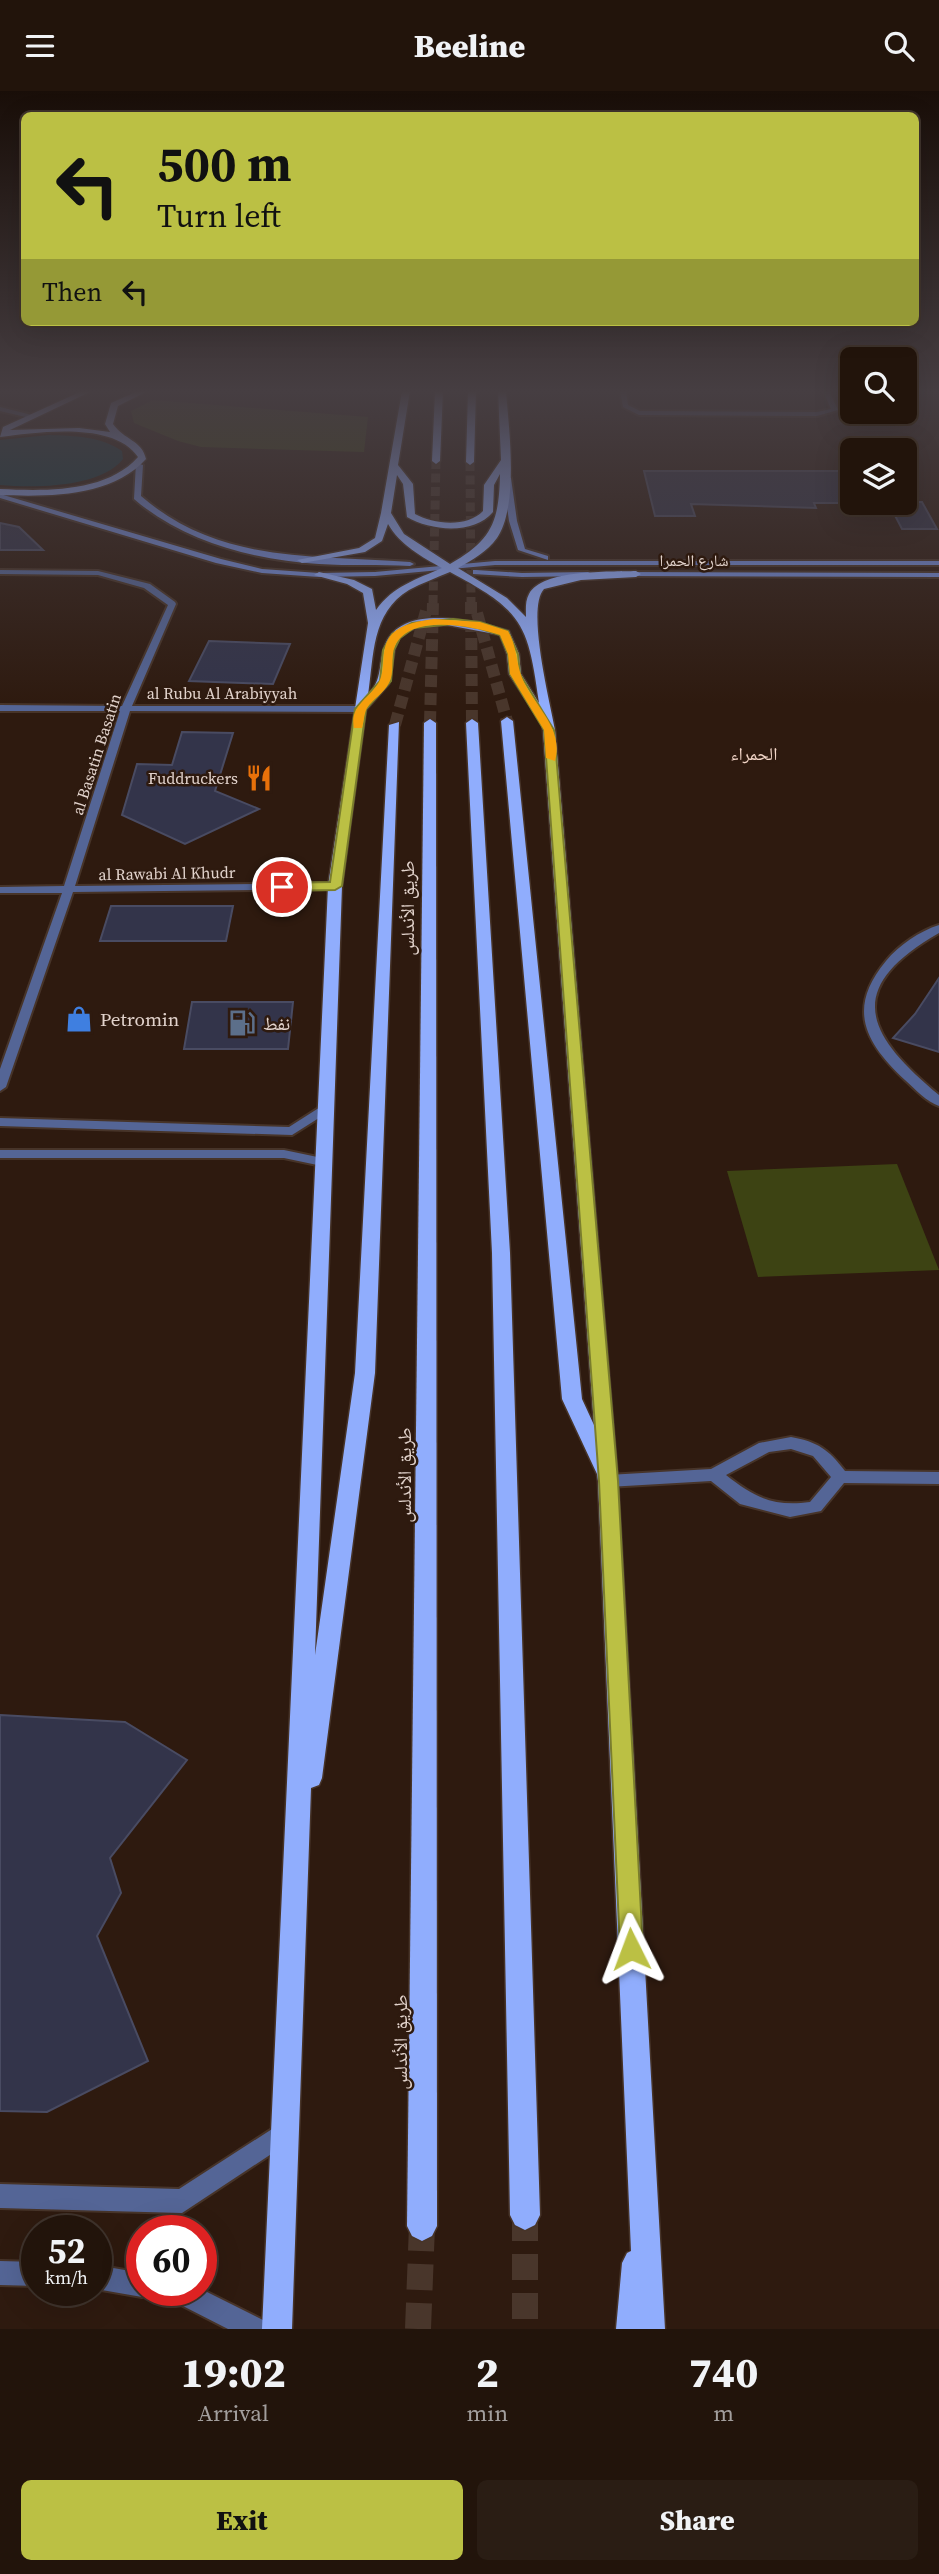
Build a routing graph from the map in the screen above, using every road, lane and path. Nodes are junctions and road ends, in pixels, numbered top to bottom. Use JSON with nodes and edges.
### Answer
{"nodes":[{"id":1,"x":5,"y":495,"type":"edge"},
{"id":2,"x":137,"y":495,"type":"edge"},
{"id":3,"x":389,"y":495,"type":"edge"},
{"id":4,"x":409,"y":495,"type":"edge"},
{"id":5,"x":489,"y":495,"type":"edge"},
{"id":6,"x":501,"y":495,"type":"edge"},
{"id":7,"x":510,"y":495,"type":"edge"},
{"id":8,"x":386,"y":513,"type":"junction"},
{"id":9,"x":302,"y":560,"type":"junction"},
{"id":10,"x":634,"y":562,"type":"junction"},
{"id":11,"x":939,"y":563,"type":"edge"},
{"id":12,"x":450,"y":568,"type":"junction"},
{"id":13,"x":0,"y":572,"type":"edge"},
{"id":14,"x":636,"y":574,"type":"junction"},
{"id":15,"x":319,"y":575,"type":"junction"},
{"id":16,"x":939,"y":575,"type":"edge"},
{"id":17,"x":373,"y":623,"type":"junction"},
{"id":18,"x":531,"y":633,"type":"junction"},
{"id":19,"x":0,"y":708,"type":"edge"},
{"id":20,"x":126,"y":708,"type":"junction"},
{"id":21,"x":361,"y":709,"type":"junction"},
{"id":22,"x":507,"y":721,"type":"tunnel mouth"},
{"id":23,"x":430,"y":723,"type":"tunnel mouth"},
{"id":24,"x":472,"y":723,"type":"tunnel mouth"},
{"id":25,"x":395,"y":725,"type":"tunnel mouth"},
{"id":26,"x":549,"y":730,"type":"junction"},
{"id":27,"x":335,"y":886,"type":"junction"},
{"id":28,"x":0,"y":890,"type":"edge"},
{"id":29,"x":68,"y":890,"type":"junction"},
{"id":30,"x":939,"y":929,"type":"edge"},
{"id":31,"x":0,"y":1087,"type":"edge"},
{"id":32,"x":939,"y":1102,"type":"edge"},
{"id":33,"x":325,"y":1108,"type":"junction"},
{"id":34,"x":0,"y":1122,"type":"edge"},
{"id":35,"x":0,"y":1154,"type":"edge"},
{"id":36,"x":323,"y":1162,"type":"junction"},
{"id":37,"x":714,"y":1475,"type":"junction"},
{"id":38,"x":840,"y":1477,"type":"junction"},
{"id":39,"x":939,"y":1478,"type":"edge"},
{"id":40,"x":608,"y":1481,"type":"junction"},
{"id":41,"x":296,"y":1877,"type":"junction"},
{"id":42,"x":287,"y":2130,"type":"junction"},
{"id":43,"x":0,"y":2196,"type":"edge"},
{"id":44,"x":643,"y":2197,"type":"junction"},
{"id":45,"x":525,"y":2215,"type":"tunnel mouth"},
{"id":46,"x":422,"y":2226,"type":"tunnel mouth"},
{"id":47,"x":0,"y":2273,"type":"edge"},
{"id":48,"x":21,"y":2274,"type":"edge"},
{"id":49,"x":209,"y":2306,"type":"edge"},
{"id":50,"x":254,"y":2329,"type":"edge"},
{"id":51,"x":277,"y":2329,"type":"edge"},
{"id":52,"x":631,"y":2329,"type":"edge"},
{"id":53,"x":650,"y":2329,"type":"edge"},
{"id":54,"x":656,"y":2329,"type":"edge"}],
"edges":[{"from":1,"to":15,"type":"main road","name":"شارع الحمرا"},
{"from":2,"to":9,"type":"main road","name":"شارع الحمرا"},
{"from":3,"to":8,"type":"main road"},
{"from":4,"to":5,"type":"main road"},
{"from":6,"to":12,"type":"main road"},
{"from":7,"to":10,"type":"main road"},
{"from":8,"to":9,"type":"main road"},
{"from":8,"to":12,"type":"main road"},
{"from":9,"to":12,"type":"main road","name":"شارع الحمرا"},
{"from":10,"to":11,"type":"main road","name":"شارع الحمرا"},
{"from":10,"to":12,"type":"main road","name":"شارع الحمرا"},
{"from":12,"to":14,"type":"main road","name":"شارع الحمرا"},
{"from":12,"to":15,"type":"main road","name":"شارع الحمرا"},
{"from":12,"to":17,"type":"main road"},
{"from":12,"to":18,"type":"main road"},
{"from":13,"to":20,"type":"street","name":"al Basatin Basatin"},
{"from":14,"to":16,"type":"main road","name":"شارع الحمرا"},
{"from":14,"to":18,"type":"main road"},
{"from":15,"to":17,"type":"main road"},
{"from":17,"to":21,"type":"main road"},
{"from":18,"to":26,"type":"main road"},
{"from":19,"to":20,"type":"street","name":"al Rubu Al Arabiyyah"},
{"from":20,"to":21,"type":"street","name":"al Rubu Al Arabiyyah"},
{"from":20,"to":29,"type":"street","name":"al Basatin Basatin"},
{"from":21,"to":26,"type":"main road"},
{"from":21,"to":27,"type":"main road"},
{"from":22,"to":40,"type":"main road"},
{"from":23,"to":46,"type":"main road","name":"طريق الأندلس"},
{"from":24,"to":45,"type":"main road"},
{"from":25,"to":41,"type":"main road"},
{"from":26,"to":40,"type":"main road"},
{"from":27,"to":29,"type":"street","name":"al Rawabi Al Khudr"},
{"from":27,"to":33,"type":"main road"},
{"from":28,"to":29,"type":"street","name":"al Rawabi Al Khudr"},
{"from":29,"to":31,"type":"street","name":"al Basatin Basatin"},
{"from":30,"to":32,"type":"street"},
{"from":33,"to":34,"type":"street"},
{"from":33,"to":36,"type":"main road"},
{"from":35,"to":36,"type":"street"},
{"from":36,"to":41,"type":"main road"},
{"from":37,"to":38,"type":"street"},
{"from":37,"to":38,"type":"street"},
{"from":37,"to":40,"type":"street"},
{"from":38,"to":39,"type":"street"},
{"from":40,"to":44,"type":"main road"},
{"from":41,"to":42,"type":"main road"},
{"from":42,"to":43,"type":"street"},
{"from":42,"to":51,"type":"main road"},
{"from":44,"to":52,"type":"main road"},
{"from":44,"to":53,"type":"main road"},
{"from":44,"to":54,"type":"main road"},
{"from":47,"to":48,"type":"street"},
{"from":49,"to":50,"type":"street"}]}
